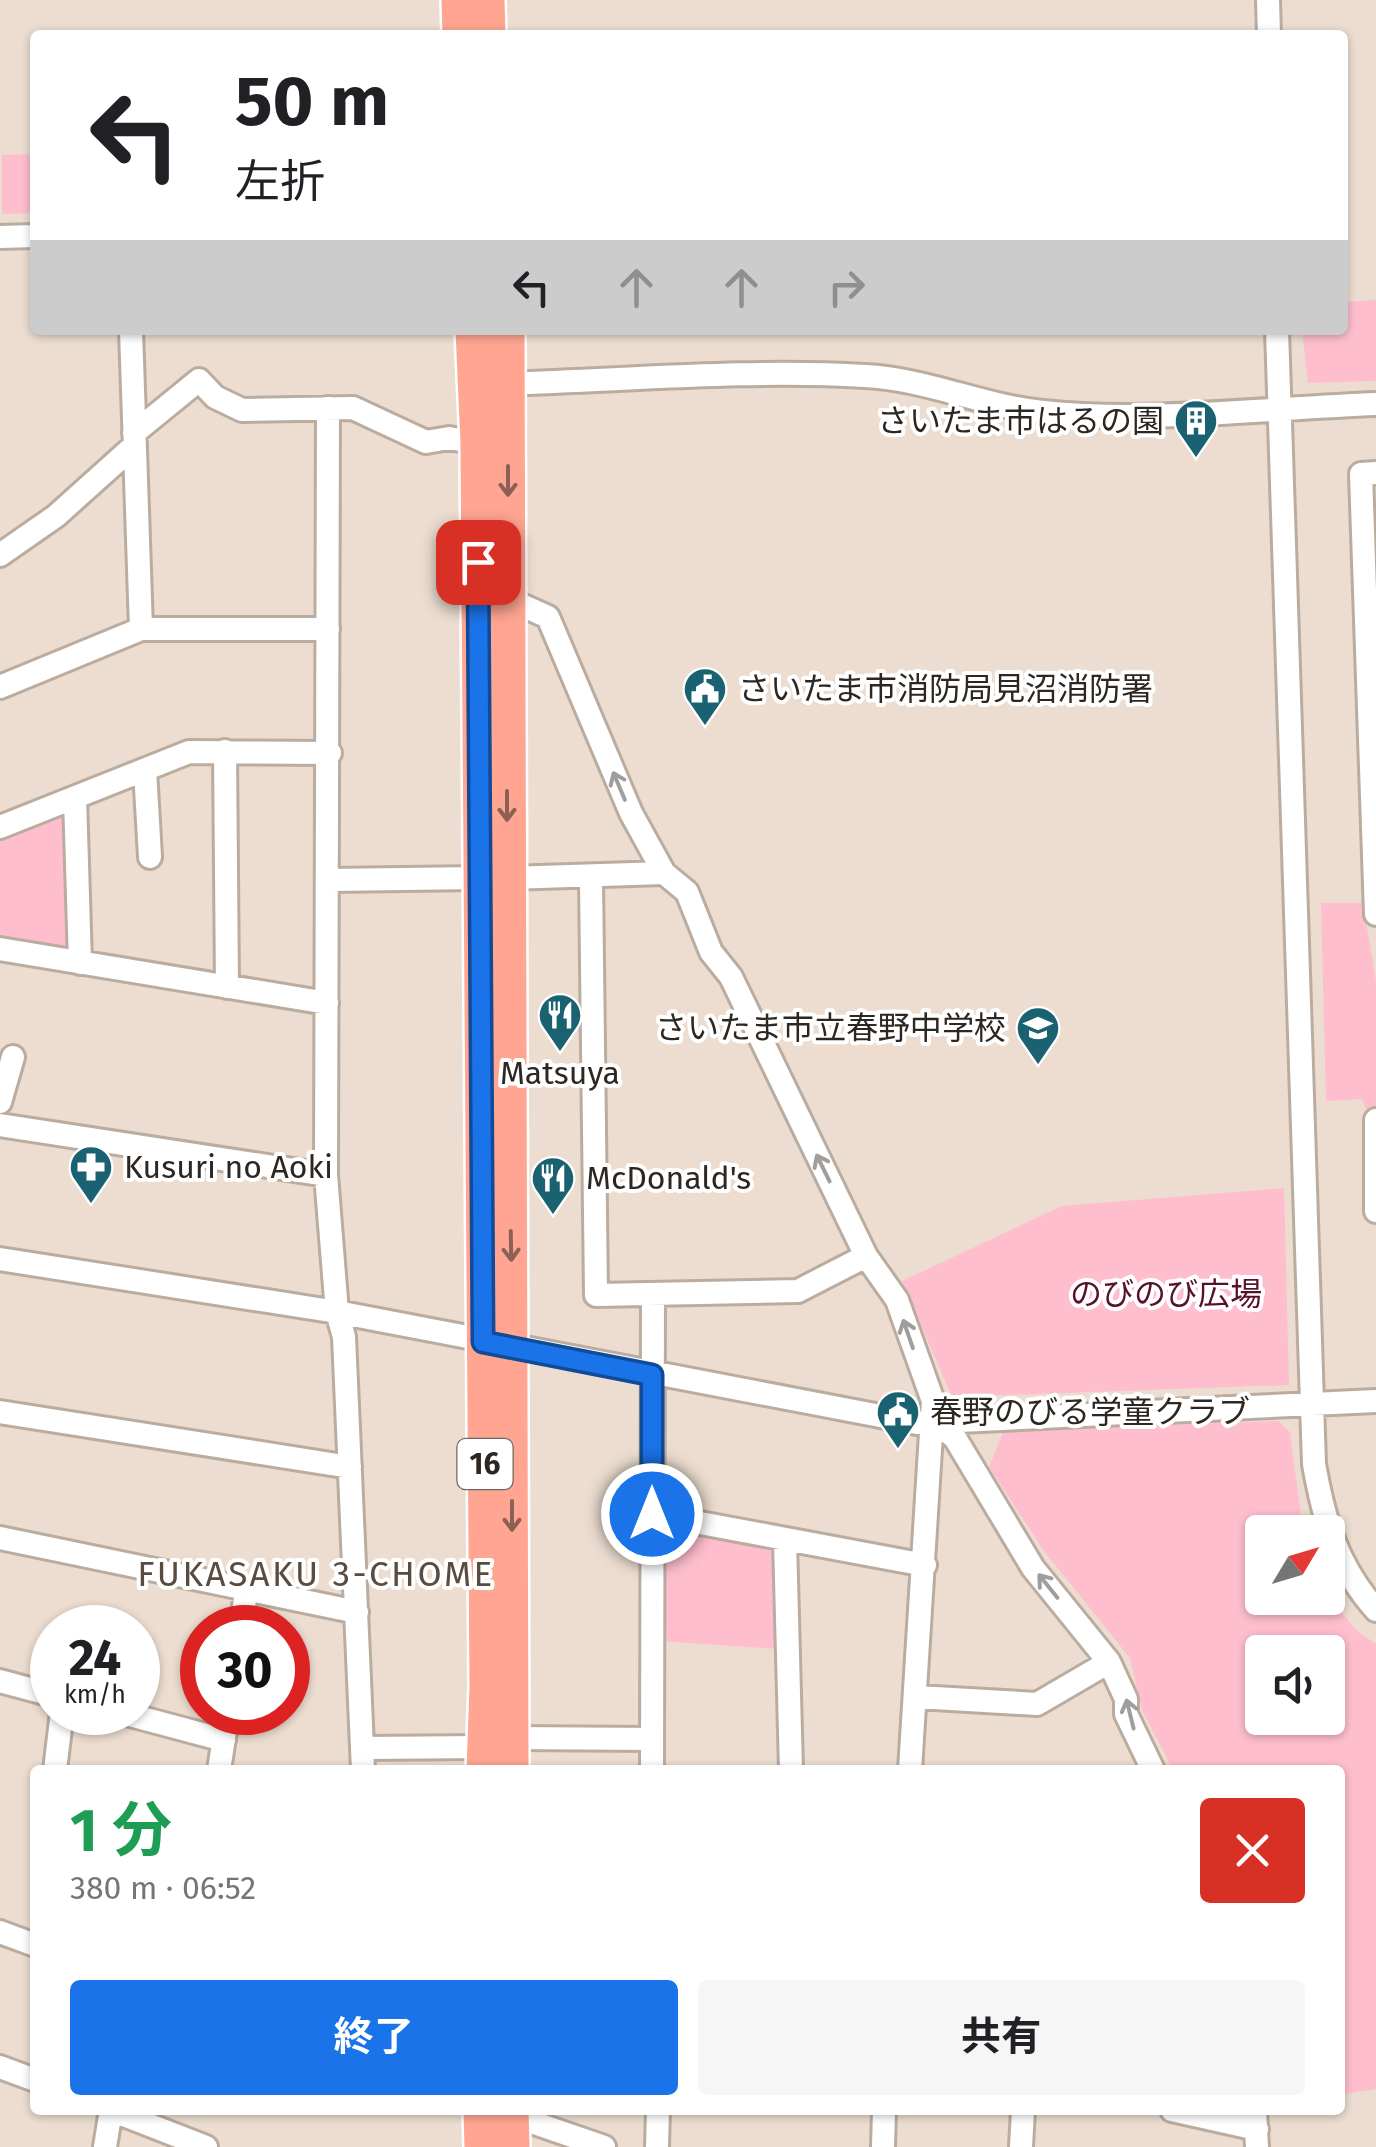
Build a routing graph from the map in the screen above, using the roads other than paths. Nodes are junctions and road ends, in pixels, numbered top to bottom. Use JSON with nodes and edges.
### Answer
{"nodes":[{"id":1,"x":459,"y":0,"type":"edge"},
{"id":2,"x":487,"y":0,"type":"edge"},
{"id":3,"x":1268,"y":0,"type":"edge"},
{"id":4,"x":460,"y":30,"type":"edge"},
{"id":5,"x":488,"y":30,"type":"edge"},
{"id":6,"x":1269,"y":30,"type":"edge"},
{"id":7,"x":0,"y":236,"type":"edge"},
{"id":8,"x":30,"y":236,"type":"edge"},
{"id":9,"x":131,"y":335,"type":"edge"},
{"id":10,"x":474,"y":335,"type":"edge"},
{"id":11,"x":505,"y":335,"type":"edge"},
{"id":12,"x":1277,"y":335,"type":"edge"},
{"id":13,"x":491,"y":384,"type":"junction"},
{"id":14,"x":1376,"y":404,"type":"edge"},
{"id":15,"x":1279,"y":407,"type":"junction"},
{"id":16,"x":328,"y":408,"type":"junction"},
{"id":17,"x":134,"y":439,"type":"junction"},
{"id":18,"x":478,"y":442,"type":"junction"},
{"id":19,"x":1376,"y":474,"type":"edge"},
{"id":20,"x":0,"y":555,"type":"edge"},
{"id":21,"x":508,"y":599,"type":"junction"},
{"id":22,"x":141,"y":629,"type":"junction"},
{"id":23,"x":328,"y":629,"type":"junction"},
{"id":24,"x":0,"y":687,"type":"edge"},
{"id":25,"x":224,"y":751,"type":"junction"},
{"id":26,"x":330,"y":753,"type":"junction"},
{"id":27,"x":1372,"y":763,"type":"edge"},
{"id":28,"x":145,"y":770,"type":"junction"},
{"id":29,"x":75,"y":798,"type":"junction"},
{"id":30,"x":0,"y":827,"type":"edge"},
{"id":31,"x":150,"y":856,"type":"dead end"},
{"id":32,"x":664,"y":873,"type":"junction"},
{"id":33,"x":492,"y":878,"type":"junction"},
{"id":34,"x":591,"y":879,"type":"junction"},
{"id":35,"x":329,"y":880,"type":"junction"},
{"id":36,"x":1376,"y":914,"type":"edge"},
{"id":37,"x":0,"y":949,"type":"edge"},
{"id":38,"x":80,"y":963,"type":"junction"},
{"id":39,"x":227,"y":987,"type":"junction"},
{"id":40,"x":327,"y":1003,"type":"junction"},
{"id":41,"x":13,"y":1057,"type":"dead end"},
{"id":42,"x":0,"y":1102,"type":"edge"},
{"id":43,"x":1376,"y":1120,"type":"edge"},
{"id":44,"x":0,"y":1125,"type":"edge"},
{"id":45,"x":326,"y":1175,"type":"junction"},
{"id":46,"x":1376,"y":1212,"type":"edge"},
{"id":47,"x":866,"y":1256,"type":"junction"},
{"id":48,"x":0,"y":1258,"type":"edge"},
{"id":49,"x":653,"y":1294,"type":"junction"},
{"id":50,"x":337,"y":1312,"type":"junction"},
{"id":51,"x":498,"y":1346,"type":"junction"},
{"id":52,"x":652,"y":1375,"type":"junction"},
{"id":53,"x":1376,"y":1401,"type":"edge"},
{"id":54,"x":1310,"y":1403,"type":"junction"},
{"id":55,"x":0,"y":1412,"type":"edge"},
{"id":56,"x":933,"y":1420,"type":"junction"},
{"id":57,"x":350,"y":1466,"type":"junction"},
{"id":58,"x":652,"y":1514,"type":"junction"},
{"id":59,"x":0,"y":1538,"type":"edge"},
{"id":60,"x":785,"y":1541,"type":"junction"},
{"id":61,"x":924,"y":1565,"type":"junction"},
{"id":62,"x":246,"y":1592,"type":"junction"},
{"id":63,"x":244,"y":1605,"type":"edge"},
{"id":64,"x":1376,"y":1610,"type":"edge"},
{"id":65,"x":358,"y":1612,"type":"junction"},
{"id":66,"x":1109,"y":1662,"type":"junction"},
{"id":67,"x":0,"y":1681,"type":"edge"},
{"id":68,"x":30,"y":1689,"type":"edge"},
{"id":69,"x":917,"y":1697,"type":"junction"},
{"id":70,"x":160,"y":1723,"type":"edge"},
{"id":71,"x":60,"y":1735,"type":"edge"},
{"id":72,"x":225,"y":1735,"type":"edge"},
{"id":73,"x":652,"y":1738,"type":"junction"},
{"id":74,"x":224,"y":1740,"type":"junction"},
{"id":75,"x":497,"y":1756,"type":"edge"},
{"id":76,"x":363,"y":1759,"type":"edge"},
{"id":77,"x":57,"y":1765,"type":"edge"},
{"id":78,"x":220,"y":1765,"type":"edge"},
{"id":79,"x":652,"y":1765,"type":"edge"},
{"id":80,"x":791,"y":1765,"type":"edge"},
{"id":81,"x":910,"y":1765,"type":"edge"},
{"id":82,"x":1148,"y":1765,"type":"edge"},
{"id":83,"x":0,"y":1932,"type":"edge"},
{"id":84,"x":30,"y":1943,"type":"edge"},
{"id":85,"x":0,"y":2066,"type":"edge"},
{"id":86,"x":30,"y":2078,"type":"edge"},
{"id":87,"x":110,"y":2115,"type":"edge"},
{"id":88,"x":139,"y":2115,"type":"edge"},
{"id":89,"x":658,"y":2115,"type":"edge"},
{"id":90,"x":884,"y":2115,"type":"edge"},
{"id":91,"x":1024,"y":2115,"type":"edge"},
{"id":92,"x":1194,"y":2115,"type":"edge"},
{"id":93,"x":504,"y":2121,"type":"edge"},
{"id":94,"x":1257,"y":2129,"type":"edge"},
{"id":95,"x":105,"y":2147,"type":"edge"},
{"id":96,"x":206,"y":2147,"type":"edge"},
{"id":97,"x":482,"y":2147,"type":"edge"},
{"id":98,"x":604,"y":2147,"type":"edge"},
{"id":99,"x":657,"y":2147,"type":"edge"},
{"id":100,"x":883,"y":2147,"type":"edge"},
{"id":101,"x":1021,"y":2147,"type":"edge"}],
"edges":[{"from":1,"to":4,"type":"highway"},
{"from":2,"to":5,"type":"highway"},
{"from":3,"to":6,"type":"street"},
{"from":7,"to":8,"type":"street"},
{"from":9,"to":17,"type":"street"},
{"from":10,"to":13,"type":"highway","number":"16"},
{"from":11,"to":13,"type":"highway","number":"16"},
{"from":12,"to":15,"type":"street"},
{"from":13,"to":15,"type":"street"},
{"from":13,"to":18,"type":"highway","number":"16"},
{"from":13,"to":21,"type":"highway","number":"16","one_way":true},
{"from":14,"to":15,"type":"street"},
{"from":15,"to":54,"type":"street"},
{"from":16,"to":17,"type":"street"},
{"from":16,"to":18,"type":"street"},
{"from":16,"to":23,"type":"street"},
{"from":17,"to":20,"type":"street"},
{"from":17,"to":22,"type":"street"},
{"from":18,"to":33,"type":"highway","number":"16"},
{"from":19,"to":27,"type":"street"},
{"from":32,"to":21,"type":"street","one_way":true},
{"from":21,"to":33,"type":"highway","number":"16","one_way":true},
{"from":22,"to":23,"type":"street"},
{"from":22,"to":24,"type":"street"},
{"from":23,"to":26,"type":"street"},
{"from":25,"to":26,"type":"street"},
{"from":25,"to":28,"type":"street"},
{"from":25,"to":39,"type":"street"},
{"from":26,"to":35,"type":"street"},
{"from":27,"to":36,"type":"street"},
{"from":28,"to":29,"type":"street"},
{"from":28,"to":31,"type":"street"},
{"from":29,"to":30,"type":"street"},
{"from":29,"to":38,"type":"street"},
{"from":32,"to":34,"type":"street"},
{"from":47,"to":32,"type":"street","one_way":true},
{"from":33,"to":34,"type":"street"},
{"from":33,"to":35,"type":"street"},
{"from":33,"to":51,"type":"highway","number":"16"},
{"from":34,"to":49,"type":"street"},
{"from":35,"to":40,"type":"street"},
{"from":37,"to":38,"type":"street"},
{"from":38,"to":39,"type":"street"},
{"from":39,"to":40,"type":"street"},
{"from":40,"to":45,"type":"street"},
{"from":41,"to":42,"type":"street"},
{"from":43,"to":46,"type":"street"},
{"from":44,"to":45,"type":"street"},
{"from":45,"to":50,"type":"street"},
{"from":47,"to":49,"type":"street"},
{"from":56,"to":47,"type":"street","one_way":true},
{"from":48,"to":50,"type":"street"},
{"from":49,"to":52,"type":"street"},
{"from":50,"to":51,"type":"street"},
{"from":50,"to":57,"type":"street"},
{"from":51,"to":52,"type":"street"},
{"from":51,"to":75,"type":"highway","number":"16"},
{"from":52,"to":56,"type":"street"},
{"from":52,"to":58,"type":"street"},
{"from":53,"to":54,"type":"street"},
{"from":54,"to":56,"type":"street"},
{"from":54,"to":64,"type":"street"},
{"from":55,"to":57,"type":"street"},
{"from":56,"to":61,"type":"street"},
{"from":66,"to":56,"type":"street","one_way":true},
{"from":57,"to":65,"type":"street"},
{"from":58,"to":60,"type":"street"},
{"from":58,"to":73,"type":"street"},
{"from":59,"to":62,"type":"street"},
{"from":60,"to":61,"type":"street"},
{"from":60,"to":80,"type":"street"},
{"from":61,"to":69,"type":"street"},
{"from":62,"to":63,"type":"street"},
{"from":62,"to":65,"type":"street"},
{"from":65,"to":76,"type":"street"},
{"from":66,"to":69,"type":"street"},
{"from":82,"to":66,"type":"street","one_way":true},
{"from":67,"to":68,"type":"street"},
{"from":69,"to":81,"type":"street"},
{"from":70,"to":74,"type":"street"},
{"from":71,"to":77,"type":"street"},
{"from":72,"to":74,"type":"street"},
{"from":73,"to":75,"type":"street"},
{"from":73,"to":79,"type":"street"},
{"from":74,"to":78,"type":"street"},
{"from":75,"to":76,"type":"street"},
{"from":83,"to":84,"type":"street"},
{"from":85,"to":86,"type":"street"},
{"from":87,"to":95,"type":"street"},
{"from":88,"to":96,"type":"street"},
{"from":89,"to":99,"type":"street"},
{"from":90,"to":100,"type":"street"},
{"from":91,"to":101,"type":"street"},
{"from":92,"to":94,"type":"street"},
{"from":93,"to":97,"type":"highway"},
{"from":93,"to":98,"type":"street"}]}
